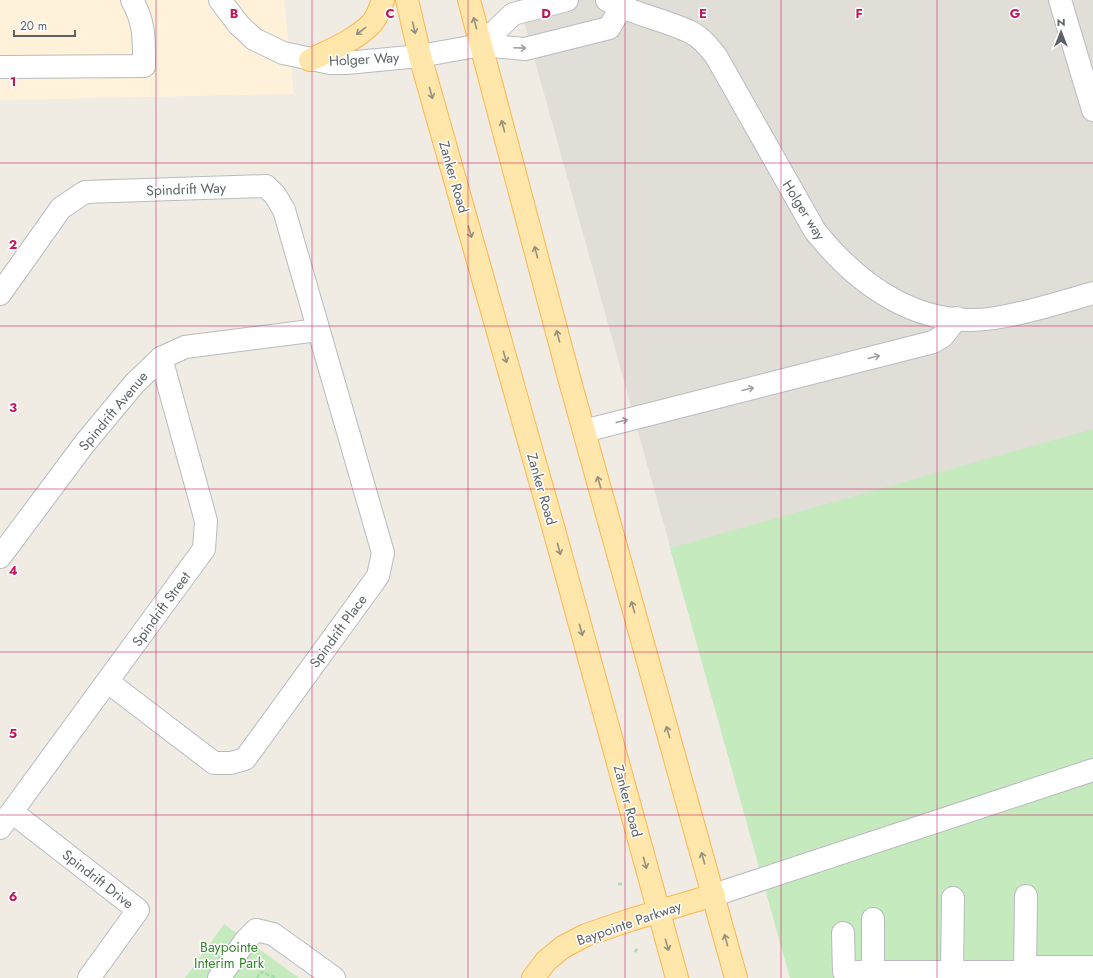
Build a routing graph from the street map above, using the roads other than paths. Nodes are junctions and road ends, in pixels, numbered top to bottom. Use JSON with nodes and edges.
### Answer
{"nodes":[{"id":1,"x":132,"y":0,"type":"edge"},
{"id":2,"x":220,"y":0,"type":"edge"},
{"id":3,"x":383,"y":0,"type":"edge"},
{"id":4,"x":407,"y":0,"type":"edge"},
{"id":5,"x":469,"y":0,"type":"edge"},
{"id":6,"x":567,"y":0,"type":"edge"},
{"id":7,"x":1060,"y":0,"type":"edge"},
{"id":8,"x":616,"y":3,"type":"edge"},
{"id":9,"x":481,"y":45,"type":"junction"},
{"id":10,"x":420,"y":56,"type":"junction"},
{"id":11,"x":310,"y":60,"type":"junction"},
{"id":12,"x":0,"y":67,"type":"edge"},
{"id":13,"x":1093,"y":110,"type":"edge"},
{"id":14,"x":1093,"y":293,"type":"edge"},
{"id":15,"x":0,"y":294,"type":"edge"},
{"id":16,"x":957,"y":318,"type":"junction"},
{"id":17,"x":318,"y":330,"type":"junction"},
{"id":18,"x":161,"y":358,"type":"junction"},
{"id":19,"x":584,"y":431,"type":"junction"},
{"id":20,"x":0,"y":557,"type":"edge"},
{"id":21,"x":108,"y":682,"type":"junction"},
{"id":22,"x":1093,"y":770,"type":"edge"},
{"id":23,"x":6,"y":820,"type":"edge"},
{"id":24,"x":714,"y":895,"type":"junction"},
{"id":25,"x":1026,"y":896,"type":"dead end"},
{"id":26,"x":953,"y":898,"type":"dead end"},
{"id":27,"x":658,"y":912,"type":"junction"},
{"id":28,"x":873,"y":919,"type":"dead end"},
{"id":29,"x":844,"y":933,"type":"dead end"},
{"id":30,"x":1025,"y":967,"type":"junction"},
{"id":31,"x":1093,"y":967,"type":"edge"},
{"id":32,"x":952,"y":972,"type":"junction"},
{"id":33,"x":873,"y":975,"type":"edge"},
{"id":34,"x":89,"y":978,"type":"edge"},
{"id":35,"x":219,"y":978,"type":"edge"},
{"id":36,"x":334,"y":978,"type":"edge"},
{"id":37,"x":533,"y":978,"type":"edge"},
{"id":38,"x":676,"y":978,"type":"edge"},
{"id":39,"x":736,"y":978,"type":"edge"}],
"edges":[{"from":1,"to":12,"type":"street"},
{"from":2,"to":11,"type":"street","name":"Holger Way"},
{"from":3,"to":11,"type":"main road","one_way":true},
{"from":4,"to":10,"type":"main road","name":"Zanker Road","one_way":true},
{"from":9,"to":5,"type":"main road","one_way":true},
{"from":6,"to":9,"type":"street"},
{"from":7,"to":13,"type":"street"},
{"from":9,"to":8,"type":"street","name":"Holger Way","one_way":true},
{"from":8,"to":16,"type":"street","name":"Holger way"},
{"from":9,"to":10,"type":"street","name":"Holger Way"},
{"from":19,"to":9,"type":"main road","one_way":true},
{"from":10,"to":11,"type":"street","name":"Holger Way"},
{"from":10,"to":27,"type":"main road","name":"Zanker Road","one_way":true},
{"from":14,"to":16,"type":"street","name":"Holger way"},
{"from":15,"to":17,"type":"street","name":"Spindrift Way"},
{"from":19,"to":16,"type":"street","one_way":true},
{"from":17,"to":18,"type":"street","name":"Spindrift Avenue"},
{"from":17,"to":21,"type":"street","name":"Spindrift Place"},
{"from":18,"to":20,"type":"street","name":"Spindrift Avenue"},
{"from":18,"to":21,"type":"street","name":"Spindrift Street"},
{"from":24,"to":19,"type":"main road","one_way":true},
{"from":21,"to":23,"type":"street","name":"Spindrift Street"},
{"from":22,"to":24,"type":"street"},
{"from":23,"to":34,"type":"street","name":"Spindrift Drive"},
{"from":24,"to":27,"type":"main road","name":"Baypointe Parkway"},
{"from":39,"to":24,"type":"main road","one_way":true},
{"from":25,"to":30,"type":"street"},
{"from":26,"to":32,"type":"street"},
{"from":27,"to":37,"type":"main road","name":"Baypointe Parkway"},
{"from":27,"to":38,"type":"main road","name":"Zanker Road","one_way":true},
{"from":28,"to":33,"type":"street"},
{"from":29,"to":33,"type":"street"},
{"from":30,"to":31,"type":"street"},
{"from":30,"to":32,"type":"street"},
{"from":32,"to":33,"type":"street"},
{"from":35,"to":36,"type":"street"}]}
